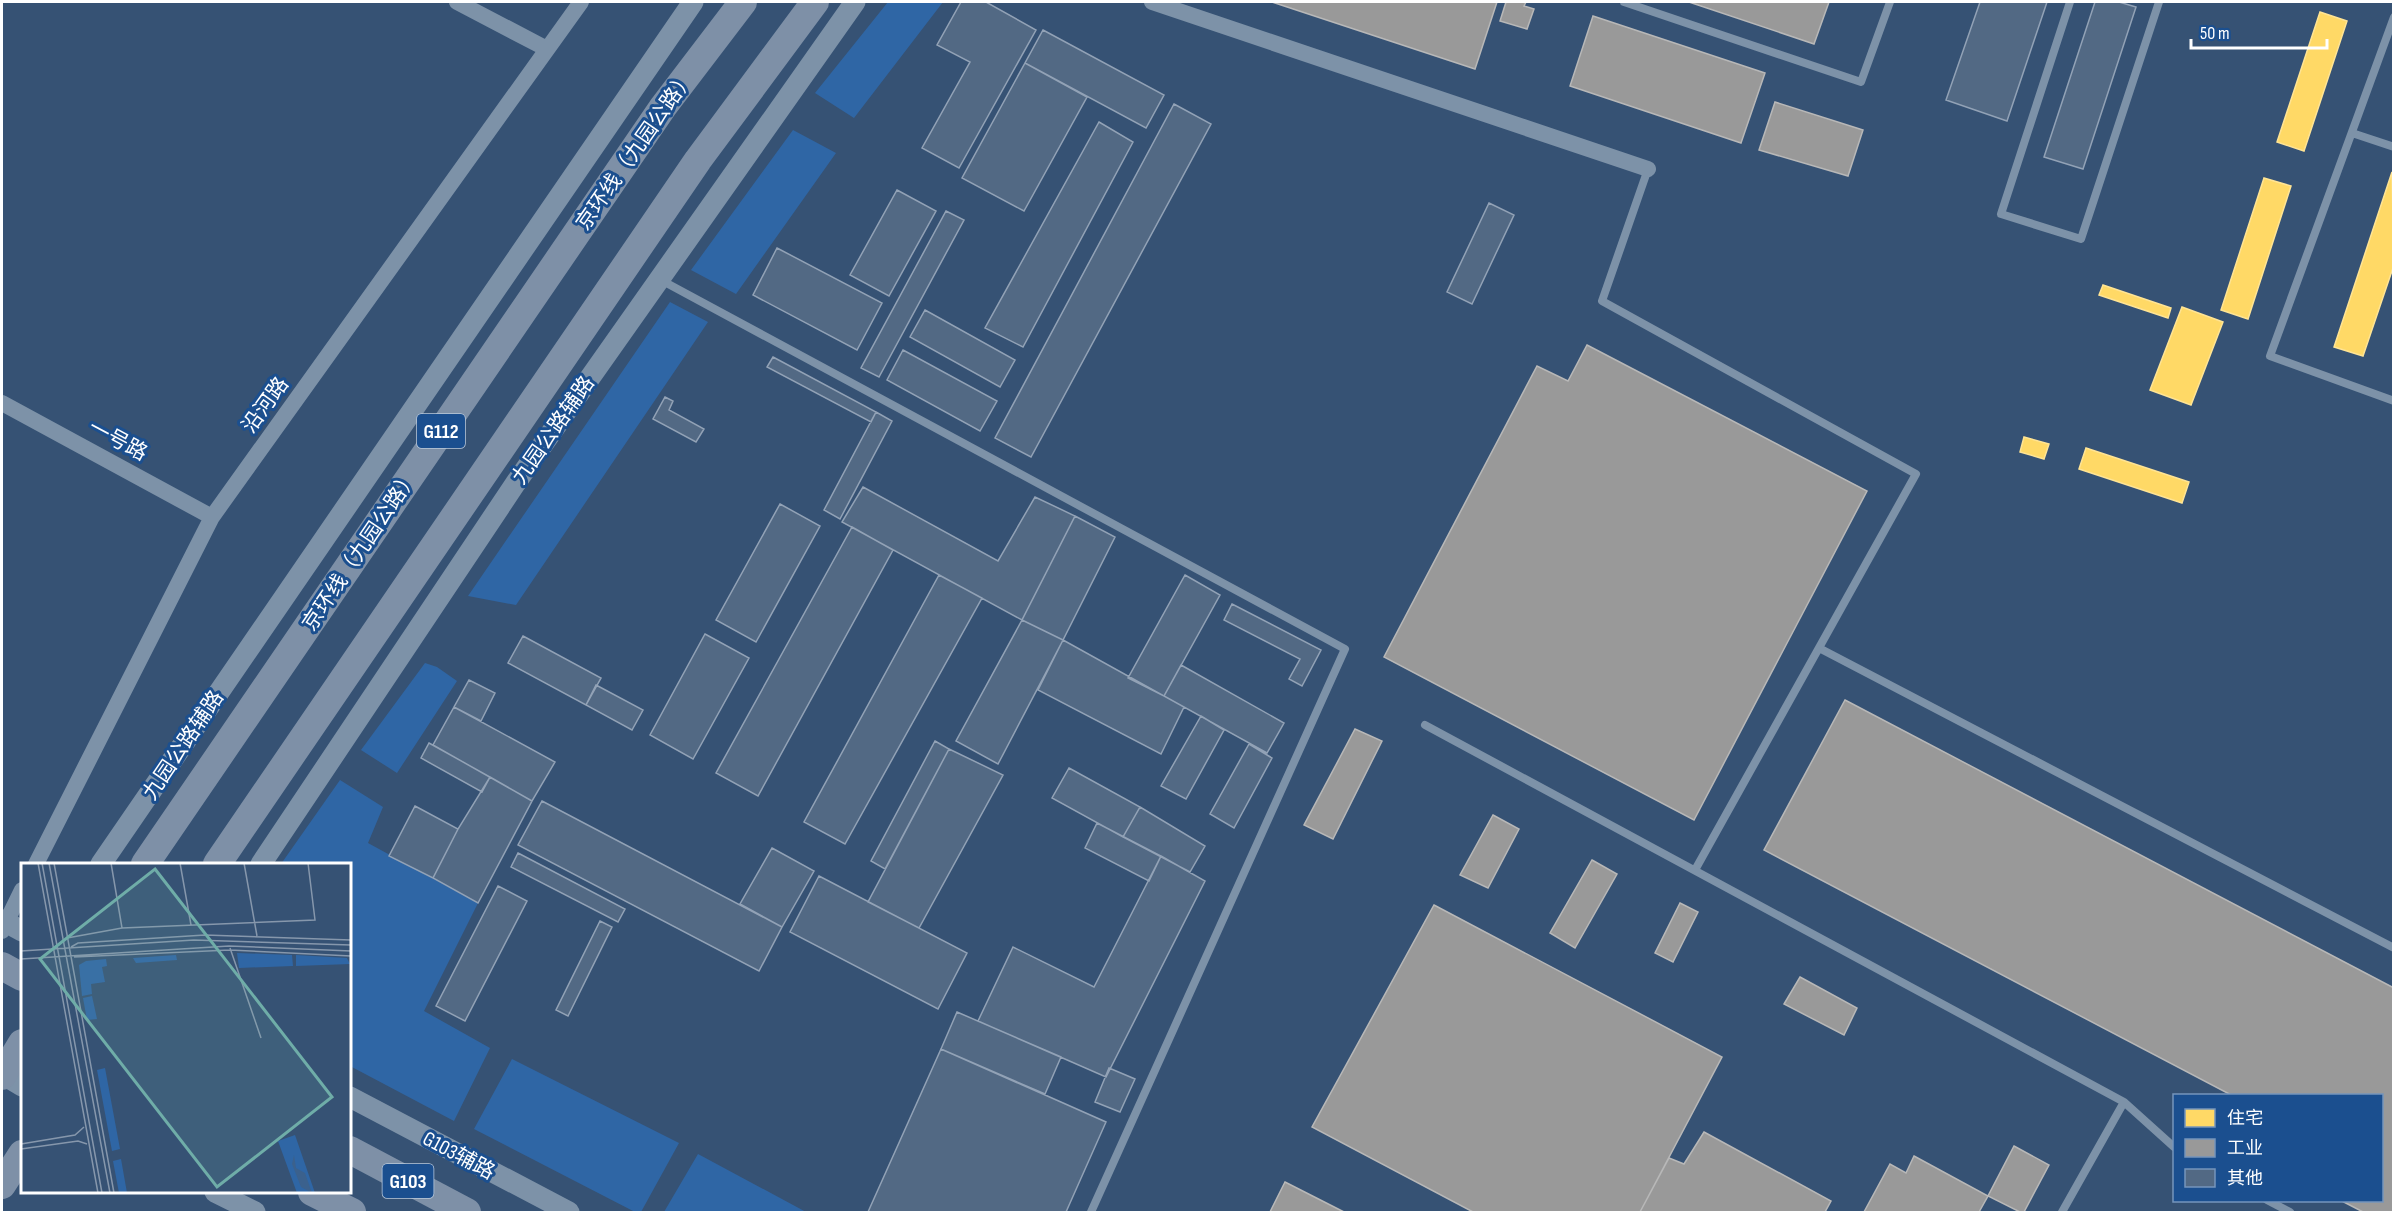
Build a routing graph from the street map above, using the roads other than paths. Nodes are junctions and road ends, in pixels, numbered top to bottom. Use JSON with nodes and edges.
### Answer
{"nodes":[{"id":1,"x":457,"y":2,"type":"edge"},
{"id":2,"x":581,"y":2,"type":"edge"},
{"id":3,"x":693,"y":2,"type":"edge"},
{"id":4,"x":743,"y":2,"type":"edge"},
{"id":5,"x":815,"y":2,"type":"edge"},
{"id":6,"x":855,"y":2,"type":"edge"},
{"id":7,"x":1152,"y":2,"type":"edge"},
{"id":8,"x":1624,"y":2,"type":"edge"},
{"id":9,"x":1890,"y":2,"type":"edge"},
{"id":10,"x":2070,"y":2,"type":"edge"},
{"id":11,"x":2159,"y":2,"type":"edge"},
{"id":12,"x":2394,"y":17,"type":"edge"},
{"id":13,"x":547,"y":49,"type":"junction"},
{"id":14,"x":2352,"y":133,"type":"junction"},
{"id":15,"x":2394,"y":147,"type":"edge"},
{"id":16,"x":1647,"y":170,"type":"joint"},
{"id":17,"x":659,"y":279,"type":"junction"},
{"id":18,"x":2394,"y":401,"type":"edge"},
{"id":19,"x":2,"y":403,"type":"edge"},
{"id":20,"x":212,"y":517,"type":"junction"},
{"id":21,"x":1819,"y":648,"type":"junction"},
{"id":22,"x":1425,"y":724,"type":"dead end"},
{"id":23,"x":37,"y":863,"type":"edge"},
{"id":24,"x":102,"y":863,"type":"edge"},
{"id":25,"x":146,"y":863,"type":"edge"},
{"id":26,"x":218,"y":863,"type":"edge"},
{"id":27,"x":262,"y":863,"type":"edge"},
{"id":28,"x":1695,"y":870,"type":"junction"},
{"id":29,"x":21,"y":893,"type":"edge"},
{"id":30,"x":8,"y":926,"type":"edge"},
{"id":31,"x":2394,"y":948,"type":"edge"},
{"id":32,"x":2,"y":966,"type":"edge"},
{"id":33,"x":21,"y":976,"type":"edge"},
{"id":34,"x":2,"y":1029,"type":"edge"},
{"id":35,"x":21,"y":1040,"type":"edge"},
{"id":36,"x":21,"y":1043,"type":"edge"},
{"id":37,"x":7,"y":1078,"type":"edge"},
{"id":38,"x":351,"y":1098,"type":"edge"},
{"id":39,"x":2124,"y":1102,"type":"junction"},
{"id":40,"x":2173,"y":1145,"type":"edge"},
{"id":41,"x":351,"y":1151,"type":"edge"},
{"id":42,"x":21,"y":1156,"type":"edge"},
{"id":43,"x":2,"y":1185,"type":"edge"},
{"id":44,"x":219,"y":1193,"type":"edge"},
{"id":45,"x":316,"y":1193,"type":"edge"},
{"id":46,"x":2271,"y":1202,"type":"edge"},
{"id":47,"x":255,"y":1212,"type":"edge"},
{"id":48,"x":352,"y":1212,"type":"edge"},
{"id":49,"x":467,"y":1212,"type":"edge"},
{"id":50,"x":569,"y":1212,"type":"edge"},
{"id":51,"x":1091,"y":1212,"type":"edge"},
{"id":52,"x":2062,"y":1212,"type":"edge"},
{"id":53,"x":2290,"y":1212,"type":"edge"}],
"edges":[{"from":1,"to":13,"type":"street"},
{"from":2,"to":13,"type":"street","name":"沿河路"},
{"from":3,"to":24,"type":"street","name":"九园公路辅路"},
{"from":4,"to":25,"type":"highway","name":"京环线（九园公路）","number":"G112"},
{"from":5,"to":26,"type":"highway","number":"G112"},
{"from":6,"to":17,"type":"street","name":"九园公路辅路"},
{"from":7,"to":16,"type":"street"},
{"from":8,"to":9,"type":"lane"},
{"from":10,"to":11,"type":"lane"},
{"from":12,"to":14,"type":"lane"},
{"from":13,"to":20,"type":"street","name":"沿河路"},
{"from":14,"to":15,"type":"lane"},
{"from":14,"to":18,"type":"lane"},
{"from":16,"to":21,"type":"lane"},
{"from":17,"to":27,"type":"street","name":"九园公路辅路"},
{"from":17,"to":51,"type":"lane"},
{"from":19,"to":20,"type":"street","name":"一号路"},
{"from":20,"to":23,"type":"street","name":"沿河路"},
{"from":21,"to":28,"type":"lane"},
{"from":21,"to":31,"type":"lane"},
{"from":22,"to":28,"type":"lane"},
{"from":28,"to":39,"type":"lane"},
{"from":29,"to":30,"type":"street"},
{"from":32,"to":33,"type":"highway"},
{"from":34,"to":35,"type":"highway"},
{"from":36,"to":37,"type":"highway"},
{"from":38,"to":50,"type":"street","name":"G103辅路"},
{"from":39,"to":40,"type":"lane"},
{"from":39,"to":52,"type":"lane"},
{"from":41,"to":49,"type":"highway","number":"G103"},
{"from":42,"to":43,"type":"highway"},
{"from":44,"to":47,"type":"street"},
{"from":45,"to":48,"type":"highway"},
{"from":46,"to":53,"type":"lane"}]}
